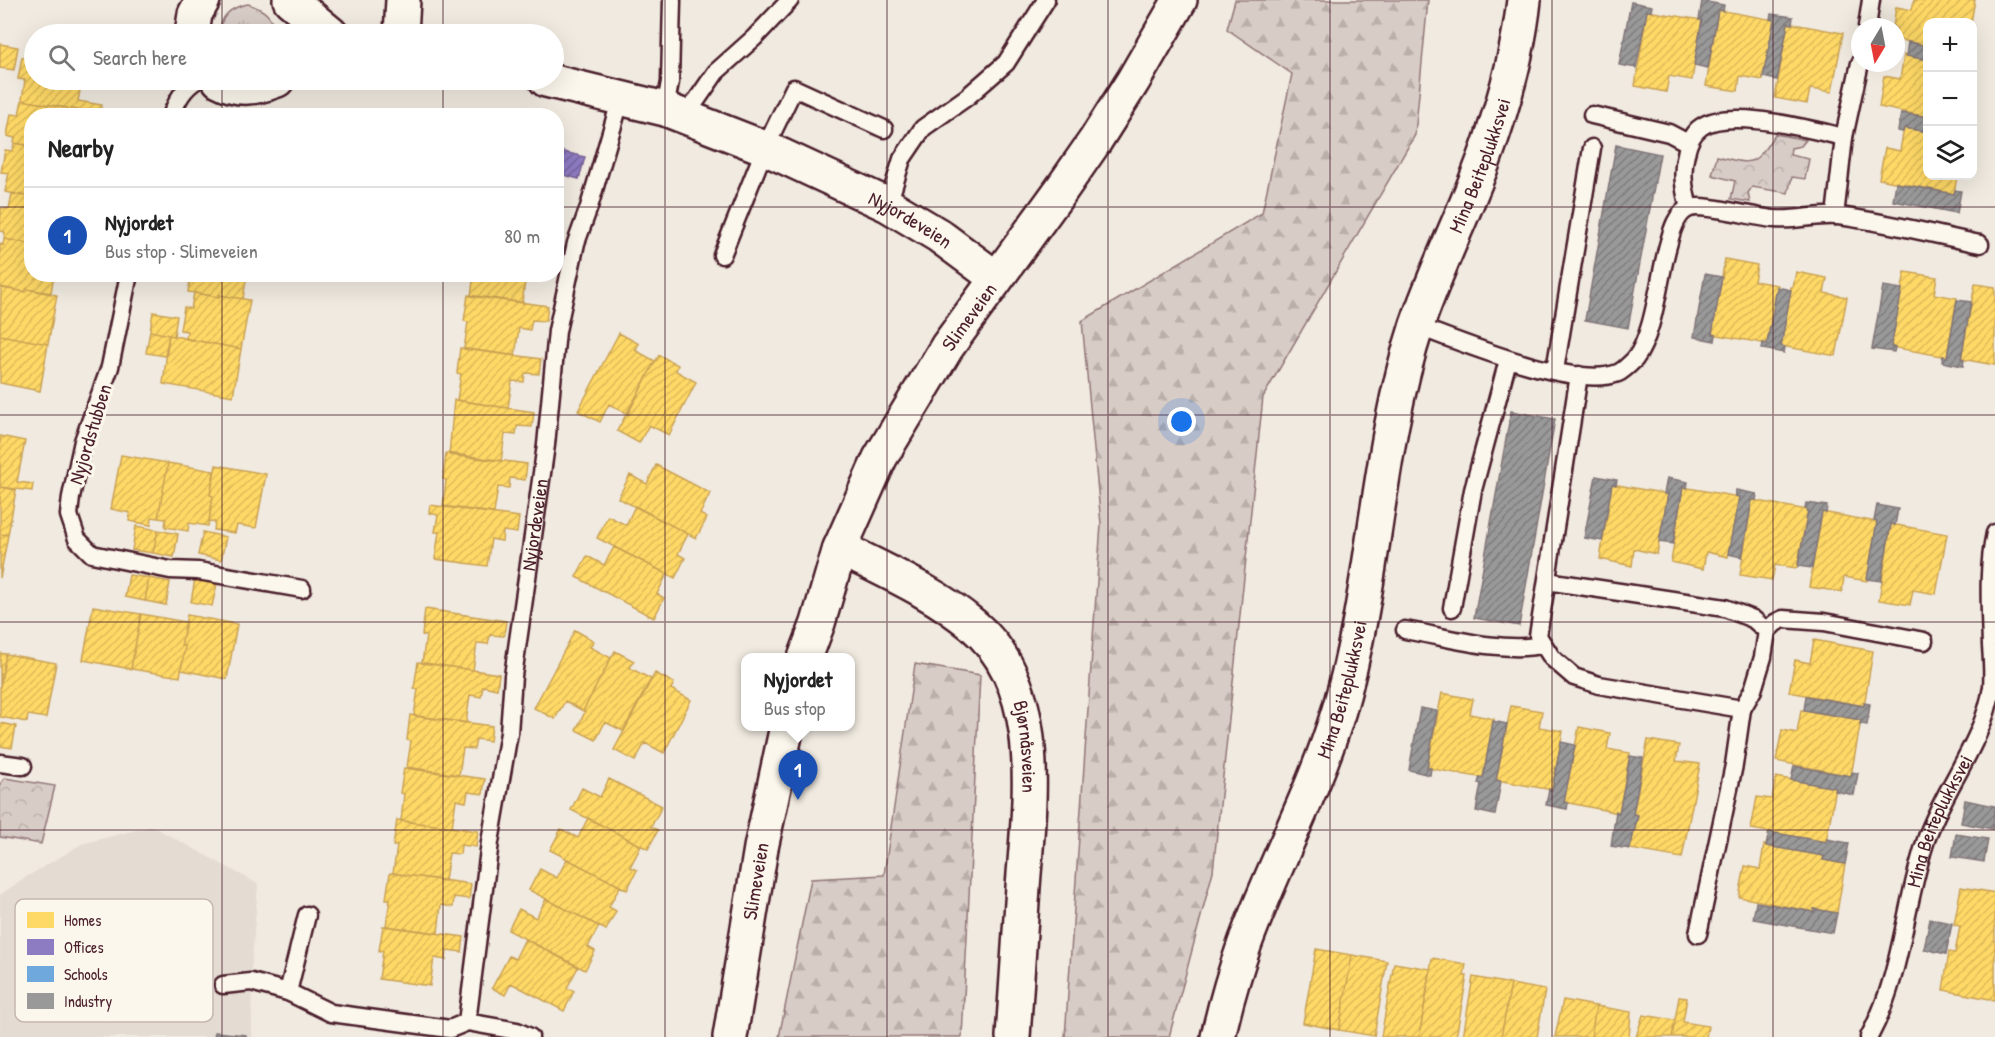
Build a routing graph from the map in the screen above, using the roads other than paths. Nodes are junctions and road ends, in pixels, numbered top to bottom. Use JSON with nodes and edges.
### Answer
{"nodes":[{"id":1,"x":203,"y":0,"type":"edge"},
{"id":2,"x":403,"y":0,"type":"edge"},
{"id":3,"x":672,"y":0,"type":"edge"},
{"id":4,"x":790,"y":0,"type":"edge"},
{"id":5,"x":1046,"y":0,"type":"edge"},
{"id":6,"x":1180,"y":0,"type":"edge"},
{"id":7,"x":1524,"y":0,"type":"edge"},
{"id":8,"x":1871,"y":0,"type":"edge"},
{"id":9,"x":297,"y":2,"type":"edge"},
{"id":10,"x":1868,"y":18,"type":"edge"},
{"id":11,"x":194,"y":24,"type":"edge"},
{"id":12,"x":320,"y":24,"type":"edge"},
{"id":13,"x":402,"y":24,"type":"edge"},
{"id":14,"x":1858,"y":72,"type":"edge"},
{"id":15,"x":564,"y":84,"type":"edge"},
{"id":16,"x":185,"y":90,"type":"edge"},
{"id":17,"x":621,"y":98,"type":"junction"},
{"id":18,"x":175,"y":108,"type":"edge"},
{"id":19,"x":675,"y":113,"type":"junction"},
{"id":20,"x":1592,"y":115,"type":"dead end"},
{"id":21,"x":884,"y":129,"type":"dead end"},
{"id":22,"x":1844,"y":137,"type":"junction"},
{"id":23,"x":1689,"y":143,"type":"junction"},
{"id":24,"x":765,"y":148,"type":"junction"},
{"id":25,"x":1592,"y":148,"type":"dead end"},
{"id":26,"x":888,"y":205,"type":"junction"},
{"id":27,"x":1689,"y":208,"type":"junction"},
{"id":28,"x":1835,"y":216,"type":"junction"},
{"id":29,"x":1980,"y":244,"type":"dead end"},
{"id":30,"x":722,"y":255,"type":"dead end"},
{"id":31,"x":996,"y":278,"type":"junction"},
{"id":32,"x":127,"y":282,"type":"edge"},
{"id":33,"x":1417,"y":326,"type":"junction"},
{"id":34,"x":1509,"y":360,"type":"junction"},
{"id":35,"x":1555,"y":370,"type":"junction"},
{"id":36,"x":1579,"y":375,"type":"junction"},
{"id":37,"x":1995,"y":532,"type":"edge"},
{"id":38,"x":840,"y":548,"type":"junction"},
{"id":39,"x":1547,"y":581,"type":"junction"},
{"id":40,"x":302,"y":589,"type":"dead end"},
{"id":41,"x":1452,"y":608,"type":"dead end"},
{"id":42,"x":1404,"y":630,"type":"dead end"},
{"id":43,"x":1767,"y":631,"type":"junction"},
{"id":44,"x":1924,"y":641,"type":"dead end"},
{"id":45,"x":1542,"y":645,"type":"junction"},
{"id":46,"x":807,"y":653,"type":"edge"},
{"id":47,"x":1742,"y":709,"type":"junction"},
{"id":48,"x":786,"y":731,"type":"edge"},
{"id":49,"x":0,"y":763,"type":"edge"},
{"id":50,"x":23,"y":766,"type":"dead end"},
{"id":51,"x":307,"y":915,"type":"dead end"},
{"id":52,"x":1698,"y":933,"type":"dead end"},
{"id":53,"x":223,"y":985,"type":"dead end"},
{"id":54,"x":288,"y":992,"type":"junction"},
{"id":55,"x":467,"y":1022,"type":"junction"},
{"id":56,"x":530,"y":1037,"type":"edge"},
{"id":57,"x":730,"y":1037,"type":"edge"},
{"id":58,"x":1012,"y":1037,"type":"edge"},
{"id":59,"x":1218,"y":1037,"type":"edge"},
{"id":60,"x":1869,"y":1037,"type":"edge"}],
"edges":[{"from":1,"to":11,"type":"street"},
{"from":2,"to":13,"type":"street"},
{"from":3,"to":19,"type":"lane"},
{"from":4,"to":19,"type":"lane"},
{"from":5,"to":26,"type":"lane"},
{"from":6,"to":31,"type":"street","name":"Slimeveien"},
{"from":7,"to":33,"type":"street","name":"Mina Beiteplukksvei"},
{"from":8,"to":10,"type":"lane"},
{"from":9,"to":12,"type":"street"},
{"from":14,"to":22,"type":"lane"},
{"from":15,"to":17,"type":"street"},
{"from":16,"to":18,"type":"lane"},
{"from":17,"to":19,"type":"street","name":"Nyjordeveien"},
{"from":17,"to":55,"type":"lane","name":"Nyjordeveien"},
{"from":19,"to":24,"type":"street","name":"Nyjordeveien"},
{"from":20,"to":23,"type":"lane"},
{"from":21,"to":24,"type":"lane"},
{"from":22,"to":23,"type":"lane"},
{"from":22,"to":28,"type":"lane"},
{"from":23,"to":27,"type":"lane"},
{"from":24,"to":26,"type":"street","name":"Nyjordeveien"},
{"from":24,"to":30,"type":"lane"},
{"from":25,"to":35,"type":"lane"},
{"from":26,"to":31,"type":"street","name":"Nyjordeveien"},
{"from":27,"to":28,"type":"lane"},
{"from":27,"to":36,"type":"lane"},
{"from":28,"to":29,"type":"lane"},
{"from":31,"to":38,"type":"street","name":"Slimeveien"},
{"from":32,"to":40,"type":"lane","name":"Nyjordstubben"},
{"from":33,"to":34,"type":"lane"},
{"from":33,"to":59,"type":"street","name":"Mina Beiteplukksvei"},
{"from":34,"to":35,"type":"lane"},
{"from":34,"to":41,"type":"lane"},
{"from":35,"to":36,"type":"lane"},
{"from":36,"to":39,"type":"lane"},
{"from":37,"to":60,"type":"lane","name":"Mina Beiteplukksvei"},
{"from":38,"to":46,"type":"street","name":"Slimeveien"},
{"from":38,"to":58,"type":"street","name":"Bjørnåsveien"},
{"from":39,"to":43,"type":"lane"},
{"from":39,"to":45,"type":"lane"},
{"from":42,"to":45,"type":"lane"},
{"from":43,"to":44,"type":"lane"},
{"from":43,"to":47,"type":"lane"},
{"from":45,"to":47,"type":"lane"},
{"from":47,"to":52,"type":"lane"},
{"from":48,"to":57,"type":"street","name":"Slimeveien"},
{"from":49,"to":50,"type":"lane"},
{"from":51,"to":54,"type":"lane"},
{"from":53,"to":54,"type":"lane"},
{"from":54,"to":55,"type":"lane"},
{"from":55,"to":56,"type":"lane"}]}
